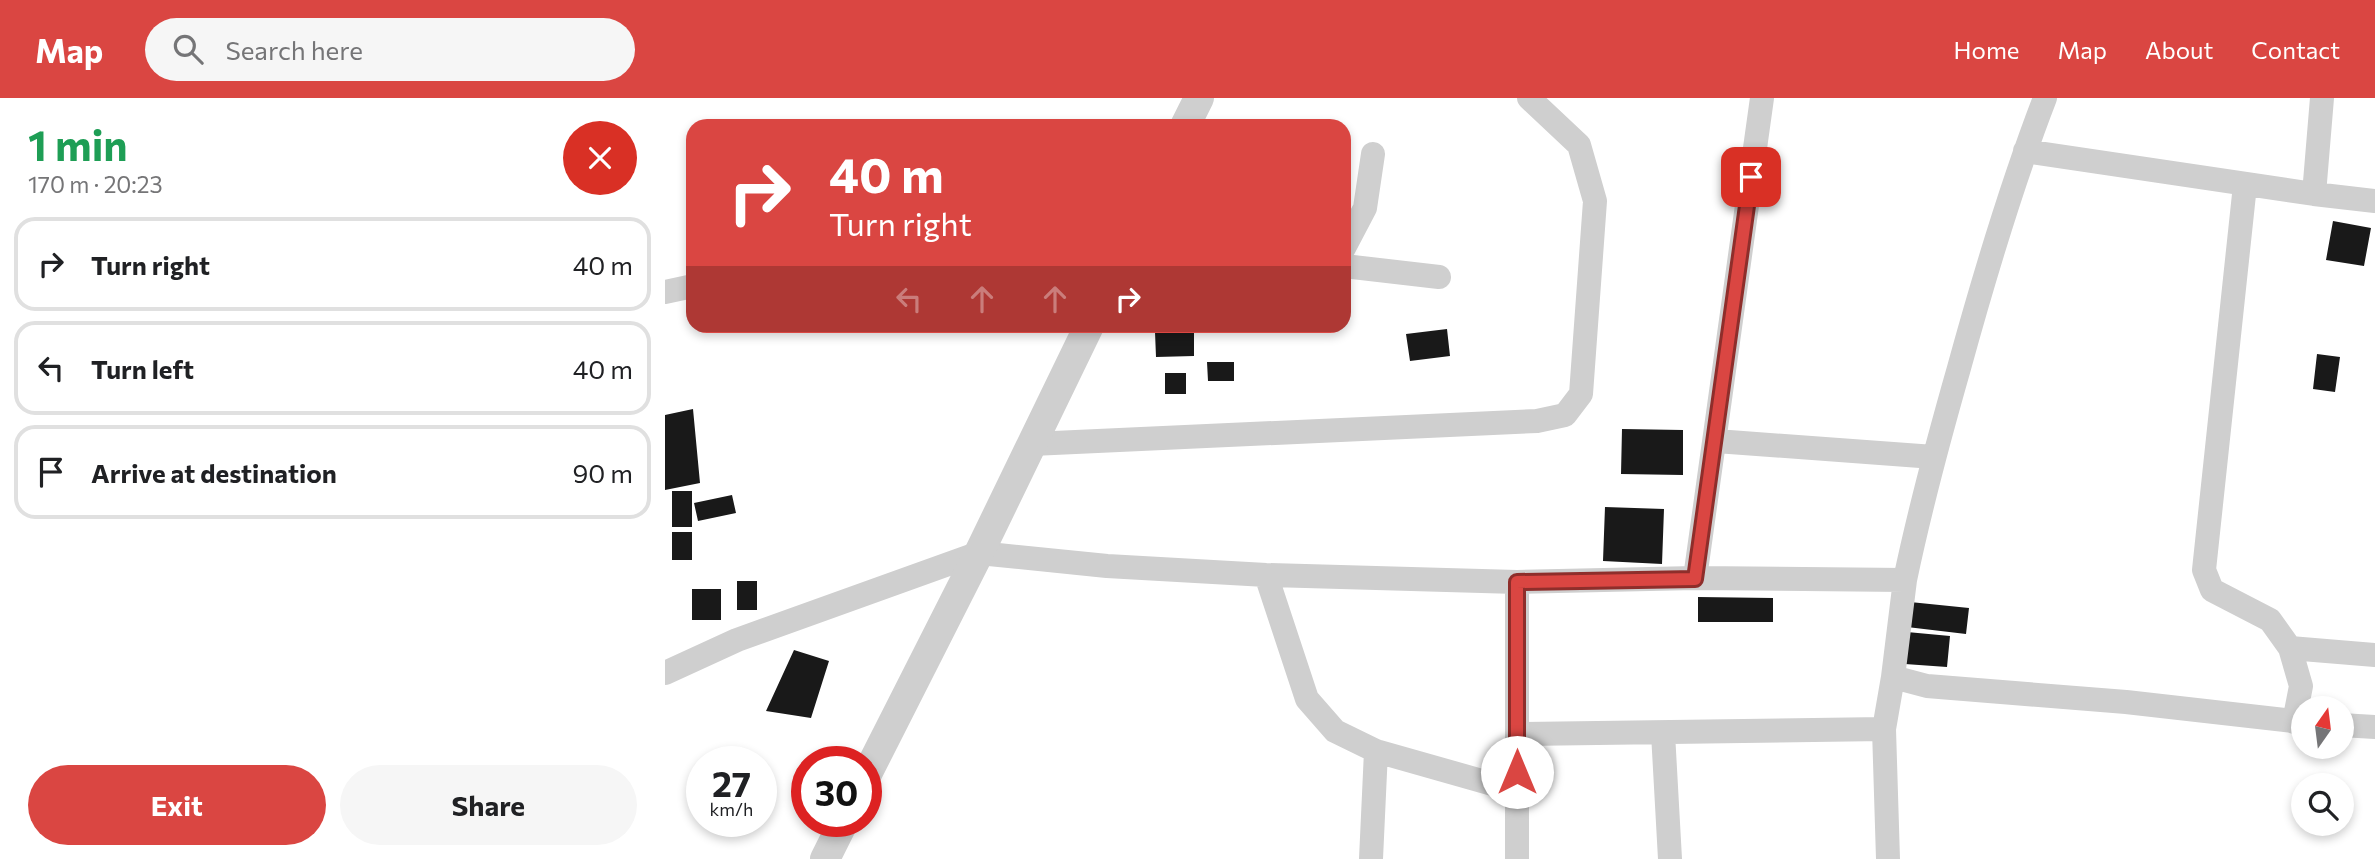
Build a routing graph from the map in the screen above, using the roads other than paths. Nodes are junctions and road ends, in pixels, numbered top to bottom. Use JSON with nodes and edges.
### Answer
{"nodes":[{"id":1,"x":1199,"y":98,"type":"edge"},
{"id":2,"x":1529,"y":98,"type":"edge"},
{"id":3,"x":1762,"y":98,"type":"edge"},
{"id":4,"x":2045,"y":98,"type":"edge"},
{"id":5,"x":2322,"y":98,"type":"edge"},
{"id":6,"x":1188,"y":119,"type":"edge"},
{"id":7,"x":2025,"y":151,"type":"junction"},
{"id":8,"x":1373,"y":154,"type":"dead end"},
{"id":9,"x":2245,"y":185,"type":"junction"},
{"id":10,"x":2314,"y":194,"type":"junction"},
{"id":11,"x":2375,"y":201,"type":"edge"},
{"id":12,"x":1351,"y":235,"type":"edge"},
{"id":13,"x":1351,"y":267,"type":"edge"},
{"id":14,"x":1439,"y":276,"type":"dead end"},
{"id":15,"x":686,"y":288,"type":"edge"},
{"id":16,"x":665,"y":292,"type":"edge"},
{"id":17,"x":1086,"y":333,"type":"edge"},
{"id":18,"x":1716,"y":440,"type":"junction"},
{"id":19,"x":1032,"y":444,"type":"junction"},
{"id":20,"x":1934,"y":457,"type":"junction"},
{"id":21,"x":979,"y":553,"type":"junction"},
{"id":22,"x":1266,"y":575,"type":"junction"},
{"id":23,"x":1695,"y":579,"type":"junction"},
{"id":24,"x":1905,"y":580,"type":"junction"},
{"id":25,"x":1517,"y":582,"type":"junction"},
{"id":26,"x":2290,"y":648,"type":"junction"},
{"id":27,"x":2375,"y":654,"type":"edge"},
{"id":28,"x":665,"y":673,"type":"edge"},
{"id":29,"x":1893,"y":677,"type":"junction"},
{"id":30,"x":2300,"y":696,"type":"edge"},
{"id":31,"x":2291,"y":721,"type":"edge"},
{"id":32,"x":2354,"y":726,"type":"edge"},
{"id":33,"x":2375,"y":727,"type":"edge"},
{"id":34,"x":1884,"y":729,"type":"junction"},
{"id":35,"x":1663,"y":733,"type":"junction"},
{"id":36,"x":1517,"y":734,"type":"junction"},
{"id":37,"x":881,"y":746,"type":"edge"},
{"id":38,"x":1376,"y":751,"type":"junction"},
{"id":39,"x":1517,"y":791,"type":"junction"},
{"id":40,"x":835,"y":837,"type":"edge"},
{"id":41,"x":825,"y":859,"type":"edge"},
{"id":42,"x":1371,"y":859,"type":"edge"},
{"id":43,"x":1517,"y":859,"type":"edge"},
{"id":44,"x":1670,"y":859,"type":"edge"},
{"id":45,"x":1888,"y":859,"type":"edge"}],
"edges":[{"from":1,"to":6,"type":"street"},
{"from":2,"to":19,"type":"street"},
{"from":3,"to":18,"type":"street"},
{"from":4,"to":7,"type":"street"},
{"from":5,"to":10,"type":"street"},
{"from":7,"to":9,"type":"street"},
{"from":7,"to":20,"type":"street"},
{"from":8,"to":12,"type":"street"},
{"from":9,"to":10,"type":"street"},
{"from":9,"to":26,"type":"street"},
{"from":10,"to":11,"type":"street"},
{"from":13,"to":14,"type":"street"},
{"from":15,"to":16,"type":"street"},
{"from":17,"to":19,"type":"street"},
{"from":18,"to":20,"type":"street"},
{"from":18,"to":23,"type":"street"},
{"from":19,"to":21,"type":"street"},
{"from":20,"to":24,"type":"street"},
{"from":21,"to":22,"type":"street"},
{"from":21,"to":28,"type":"street"},
{"from":21,"to":37,"type":"street"},
{"from":22,"to":25,"type":"street"},
{"from":22,"to":38,"type":"street"},
{"from":23,"to":24,"type":"street"},
{"from":23,"to":25,"type":"street"},
{"from":24,"to":29,"type":"street"},
{"from":25,"to":36,"type":"street"},
{"from":26,"to":27,"type":"street"},
{"from":26,"to":30,"type":"street"},
{"from":29,"to":31,"type":"street"},
{"from":29,"to":34,"type":"street"},
{"from":32,"to":33,"type":"street"},
{"from":34,"to":35,"type":"street"},
{"from":34,"to":45,"type":"street"},
{"from":35,"to":36,"type":"street"},
{"from":35,"to":44,"type":"street"},
{"from":36,"to":39,"type":"street"},
{"from":38,"to":39,"type":"street"},
{"from":38,"to":42,"type":"street"},
{"from":39,"to":43,"type":"street"},
{"from":40,"to":41,"type":"street"}]}
